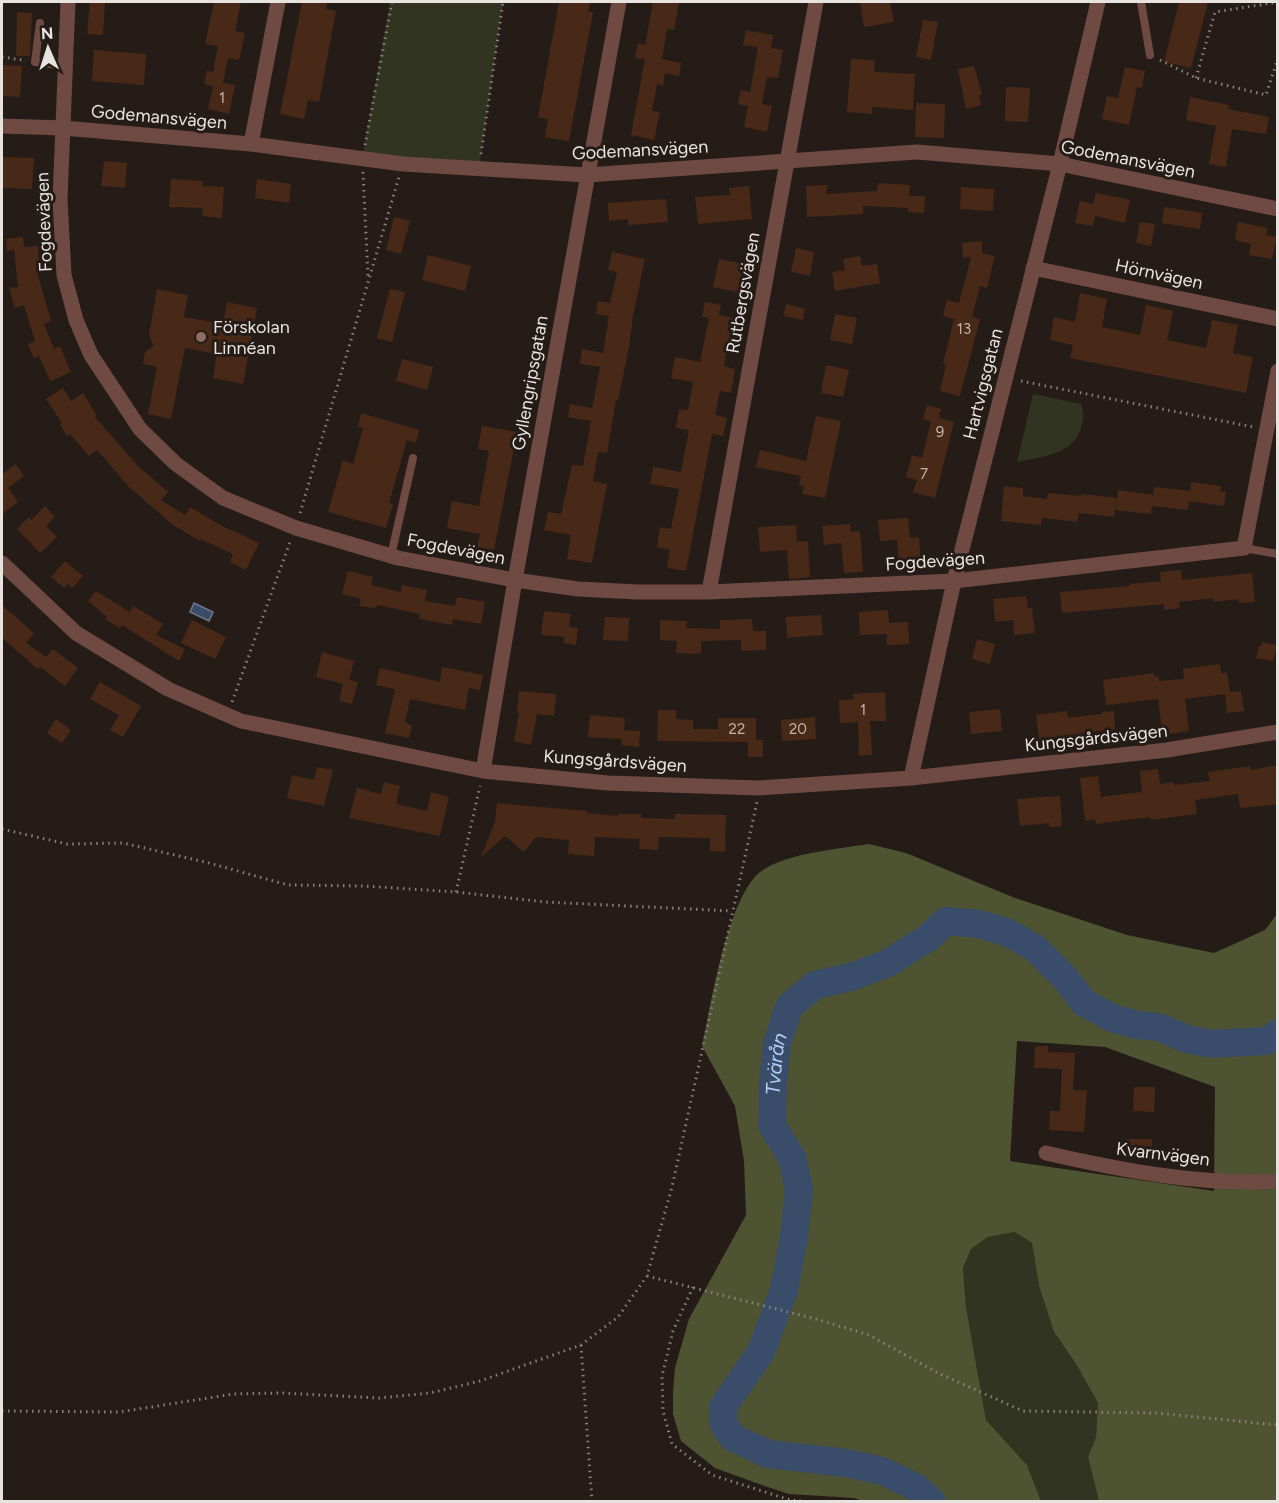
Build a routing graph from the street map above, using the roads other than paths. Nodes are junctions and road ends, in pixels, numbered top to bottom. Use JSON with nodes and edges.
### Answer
{"nodes":[{"id":1,"x":68,"y":2,"type":"edge"},
{"id":2,"x":278,"y":2,"type":"edge"},
{"id":3,"x":619,"y":2,"type":"edge"},
{"id":4,"x":816,"y":2,"type":"edge"},
{"id":5,"x":1098,"y":2,"type":"edge"},
{"id":6,"x":1141,"y":2,"type":"edge"},
{"id":7,"x":40,"y":23,"type":"dead end"},
{"id":8,"x":1150,"y":55,"type":"road end"},
{"id":9,"x":65,"y":66,"type":"junction"},
{"id":10,"x":2,"y":126,"type":"edge"},
{"id":11,"x":63,"y":128,"type":"junction"},
{"id":12,"x":251,"y":144,"type":"junction"},
{"id":13,"x":787,"y":160,"type":"junction"},
{"id":14,"x":1060,"y":164,"type":"junction"},
{"id":15,"x":586,"y":175,"type":"junction"},
{"id":16,"x":1278,"y":209,"type":"edge"},
{"id":17,"x":1033,"y":268,"type":"junction"},
{"id":18,"x":1278,"y":319,"type":"edge"},
{"id":19,"x":1278,"y":370,"type":"edge"},
{"id":20,"x":413,"y":458,"type":"dead end"},
{"id":21,"x":1244,"y":548,"type":"junction"},
{"id":22,"x":1278,"y":554,"type":"edge"},
{"id":23,"x":391,"y":556,"type":"junction"},
{"id":24,"x":2,"y":563,"type":"edge"},
{"id":25,"x":515,"y":580,"type":"junction"},
{"id":26,"x":954,"y":581,"type":"junction"},
{"id":27,"x":709,"y":592,"type":"junction"},
{"id":28,"x":1278,"y":732,"type":"edge"},
{"id":29,"x":483,"y":771,"type":"junction"},
{"id":30,"x":911,"y":778,"type":"junction"},
{"id":31,"x":1046,"y":1154,"type":"dead end"},
{"id":32,"x":1278,"y":1181,"type":"edge"}],
"edges":[{"from":1,"to":9,"type":"street","name":"Fogdevägen"},
{"from":2,"to":12,"type":"street"},
{"from":3,"to":15,"type":"street","name":"Gyllengripsgatan"},
{"from":4,"to":13,"type":"street","name":"Rutbergsvägen"},
{"from":5,"to":14,"type":"street","name":"Hartvigsgatan"},
{"from":6,"to":8,"type":"lane"},
{"from":7,"to":9,"type":"lane"},
{"from":9,"to":11,"type":"street","name":"Fogdevägen"},
{"from":10,"to":11,"type":"street","name":"Godemansvägen"},
{"from":11,"to":12,"type":"street","name":"Godemansvägen"},
{"from":11,"to":23,"type":"street","name":"Fogdevägen"},
{"from":12,"to":15,"type":"street","name":"Godemansvägen"},
{"from":13,"to":14,"type":"street","name":"Godemansvägen"},
{"from":13,"to":15,"type":"street","name":"Godemansvägen"},
{"from":13,"to":27,"type":"street","name":"Rutbergsvägen"},
{"from":14,"to":16,"type":"street","name":"Godemansvägen"},
{"from":14,"to":17,"type":"street","name":"Hartvigsgatan"},
{"from":15,"to":25,"type":"street","name":"Gyllengripsgatan"},
{"from":17,"to":18,"type":"street","name":"Hörnvägen"},
{"from":17,"to":26,"type":"street","name":"Hartvigsgatan"},
{"from":19,"to":21,"type":"street"},
{"from":20,"to":23,"type":"lane"},
{"from":21,"to":22,"type":"lane"},
{"from":21,"to":26,"type":"street","name":"Fogdevägen"},
{"from":23,"to":25,"type":"street","name":"Fogdevägen"},
{"from":24,"to":29,"type":"street","name":"Kungsgårdsvägen"},
{"from":25,"to":27,"type":"street","name":"Fogdevägen"},
{"from":25,"to":29,"type":"street","name":"Gyllengripsgatan"},
{"from":26,"to":27,"type":"street","name":"Fogdevägen"},
{"from":26,"to":30,"type":"street","name":"Hartvigsgatan"},
{"from":28,"to":30,"type":"street","name":"Kungsgårdsvägen"},
{"from":29,"to":30,"type":"street","name":"Kungsgårdsvägen"},
{"from":31,"to":32,"type":"street","name":"Kvarnvägen"}]}
